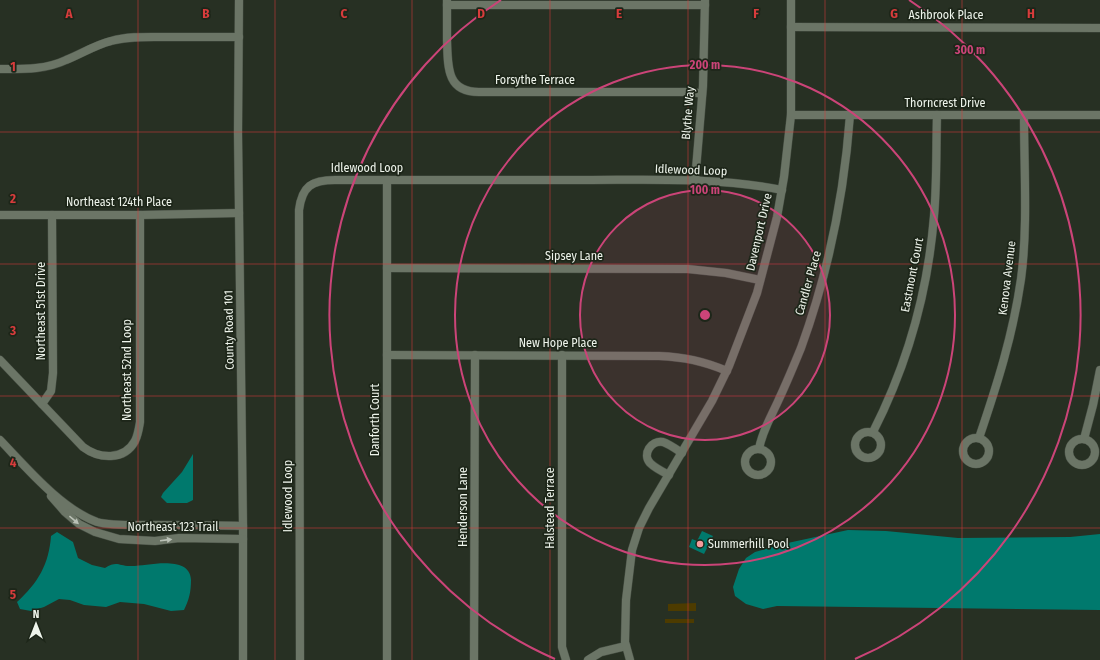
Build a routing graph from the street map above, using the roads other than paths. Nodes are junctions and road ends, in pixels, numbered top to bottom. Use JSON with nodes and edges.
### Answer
{"nodes":[{"id":1,"x":240,"y":0,"type":"edge"},
{"id":2,"x":791,"y":0,"type":"edge"},
{"id":3,"x":447,"y":2,"type":"edge"},
{"id":4,"x":705,"y":3,"type":"edge"},
{"id":5,"x":791,"y":27,"type":"junction"},
{"id":6,"x":1100,"y":28,"type":"edge"},
{"id":7,"x":239,"y":37,"type":"junction"},
{"id":8,"x":0,"y":69,"type":"edge"},
{"id":9,"x":702,"y":94,"type":"junction"},
{"id":10,"x":791,"y":115,"type":"junction"},
{"id":11,"x":850,"y":115,"type":"junction"},
{"id":12,"x":937,"y":115,"type":"junction"},
{"id":13,"x":1024,"y":115,"type":"junction"},
{"id":14,"x":1100,"y":115,"type":"edge"},
{"id":15,"x":387,"y":180,"type":"junction"},
{"id":16,"x":695,"y":181,"type":"junction"},
{"id":17,"x":782,"y":190,"type":"junction"},
{"id":18,"x":239,"y":213,"type":"junction"},
{"id":19,"x":0,"y":215,"type":"edge"},
{"id":20,"x":52,"y":215,"type":"junction"},
{"id":21,"x":140,"y":215,"type":"junction"},
{"id":22,"x":387,"y":268,"type":"junction"},
{"id":23,"x":760,"y":280,"type":"junction"},
{"id":24,"x":387,"y":355,"type":"junction"},
{"id":25,"x":475,"y":355,"type":"junction"},
{"id":26,"x":562,"y":355,"type":"junction"},
{"id":27,"x":1,"y":362,"type":"edge"},
{"id":28,"x":1100,"y":370,"type":"edge"},
{"id":29,"x":727,"y":371,"type":"junction"},
{"id":30,"x":42,"y":404,"type":"junction"},
{"id":31,"x":872,"y":432,"type":"dead end"},
{"id":32,"x":979,"y":438,"type":"dead end"},
{"id":33,"x":1084,"y":439,"type":"dead end"},
{"id":34,"x":0,"y":440,"type":"edge"},
{"id":35,"x":759,"y":449,"type":"dead end"},
{"id":36,"x":682,"y":453,"type":"junction"},
{"id":37,"x":668,"y":475,"type":"junction"},
{"id":38,"x":49,"y":491,"type":"junction"},
{"id":39,"x":243,"y":526,"type":"junction"},
{"id":40,"x":243,"y":539,"type":"junction"},
{"id":41,"x":626,"y":646,"type":"junction"},
{"id":42,"x":243,"y":660,"type":"edge"},
{"id":43,"x":300,"y":660,"type":"edge"},
{"id":44,"x":387,"y":660,"type":"edge"},
{"id":45,"x":474,"y":660,"type":"edge"},
{"id":46,"x":566,"y":660,"type":"edge"},
{"id":47,"x":588,"y":660,"type":"edge"},
{"id":48,"x":630,"y":660,"type":"edge"}],
"edges":[{"from":1,"to":7,"type":"street","name":"County Road 101"},
{"from":2,"to":5,"type":"street","name":"Davenport Drive"},
{"from":3,"to":4,"type":"street"},
{"from":3,"to":9,"type":"street","name":"Forsythe Terrace"},
{"from":4,"to":9,"type":"street","name":"Blythe Way"},
{"from":5,"to":6,"type":"street","name":"Ashbrook Place"},
{"from":5,"to":10,"type":"street","name":"Davenport Drive"},
{"from":7,"to":8,"type":"street"},
{"from":7,"to":18,"type":"street","name":"County Road 101"},
{"from":9,"to":16,"type":"street","name":"Blythe Way"},
{"from":10,"to":11,"type":"street","name":"Thorncrest Drive"},
{"from":10,"to":17,"type":"street","name":"Davenport Drive"},
{"from":11,"to":12,"type":"street","name":"Thorncrest Drive"},
{"from":11,"to":35,"type":"street","name":"Candler Place"},
{"from":12,"to":13,"type":"street","name":"Thorncrest Drive"},
{"from":12,"to":31,"type":"street","name":"Eastmont Court"},
{"from":13,"to":14,"type":"street","name":"Thorncrest Drive"},
{"from":13,"to":32,"type":"street","name":"Kenova Avenue"},
{"from":15,"to":16,"type":"street","name":"Idlewood Loop"},
{"from":15,"to":22,"type":"street","name":"Danforth Court"},
{"from":15,"to":43,"type":"street","name":"Idlewood Loop"},
{"from":16,"to":17,"type":"street","name":"Idlewood Loop"},
{"from":17,"to":23,"type":"street","name":"Davenport Drive"},
{"from":18,"to":21,"type":"street","name":"Northeast 124th Place"},
{"from":18,"to":39,"type":"street","name":"County Road 101"},
{"from":19,"to":20,"type":"street","name":"Northeast 124th Place"},
{"from":20,"to":21,"type":"street","name":"Northeast 124th Place"},
{"from":20,"to":30,"type":"street","name":"Northeast 51st Drive"},
{"from":21,"to":30,"type":"street","name":"Northeast 52nd Loop"},
{"from":22,"to":23,"type":"street","name":"Sipsey Lane"},
{"from":22,"to":24,"type":"street","name":"Danforth Court"},
{"from":23,"to":29,"type":"street","name":"Davenport Drive"},
{"from":24,"to":25,"type":"street","name":"New Hope Place"},
{"from":24,"to":44,"type":"street","name":"Danforth Court"},
{"from":25,"to":26,"type":"street","name":"New Hope Place"},
{"from":25,"to":45,"type":"street","name":"Henderson Lane"},
{"from":26,"to":29,"type":"street","name":"New Hope Place"},
{"from":26,"to":46,"type":"street","name":"Halstead Terrace"},
{"from":27,"to":30,"type":"street","name":"Northeast 52nd Loop"},
{"from":28,"to":33,"type":"street"},
{"from":29,"to":36,"type":"street","name":"Davenport Drive"},
{"from":34,"to":38,"type":"street","name":"Northeast 123 Trail"},
{"from":36,"to":37,"type":"street","name":"Davenport Drive"},
{"from":36,"to":37,"type":"street"},
{"from":37,"to":41,"type":"street","name":"Davenport Drive"},
{"from":38,"to":39,"type":"street","name":"Northeast 123 Trail"},
{"from":38,"to":40,"type":"street","name":"Northeast 123 Trail","one_way":true},
{"from":39,"to":40,"type":"street","name":"County Road 101"},
{"from":40,"to":42,"type":"street","name":"County Road 101"},
{"from":41,"to":47,"type":"street"},
{"from":41,"to":48,"type":"street","name":"Davenport Drive"}]}
